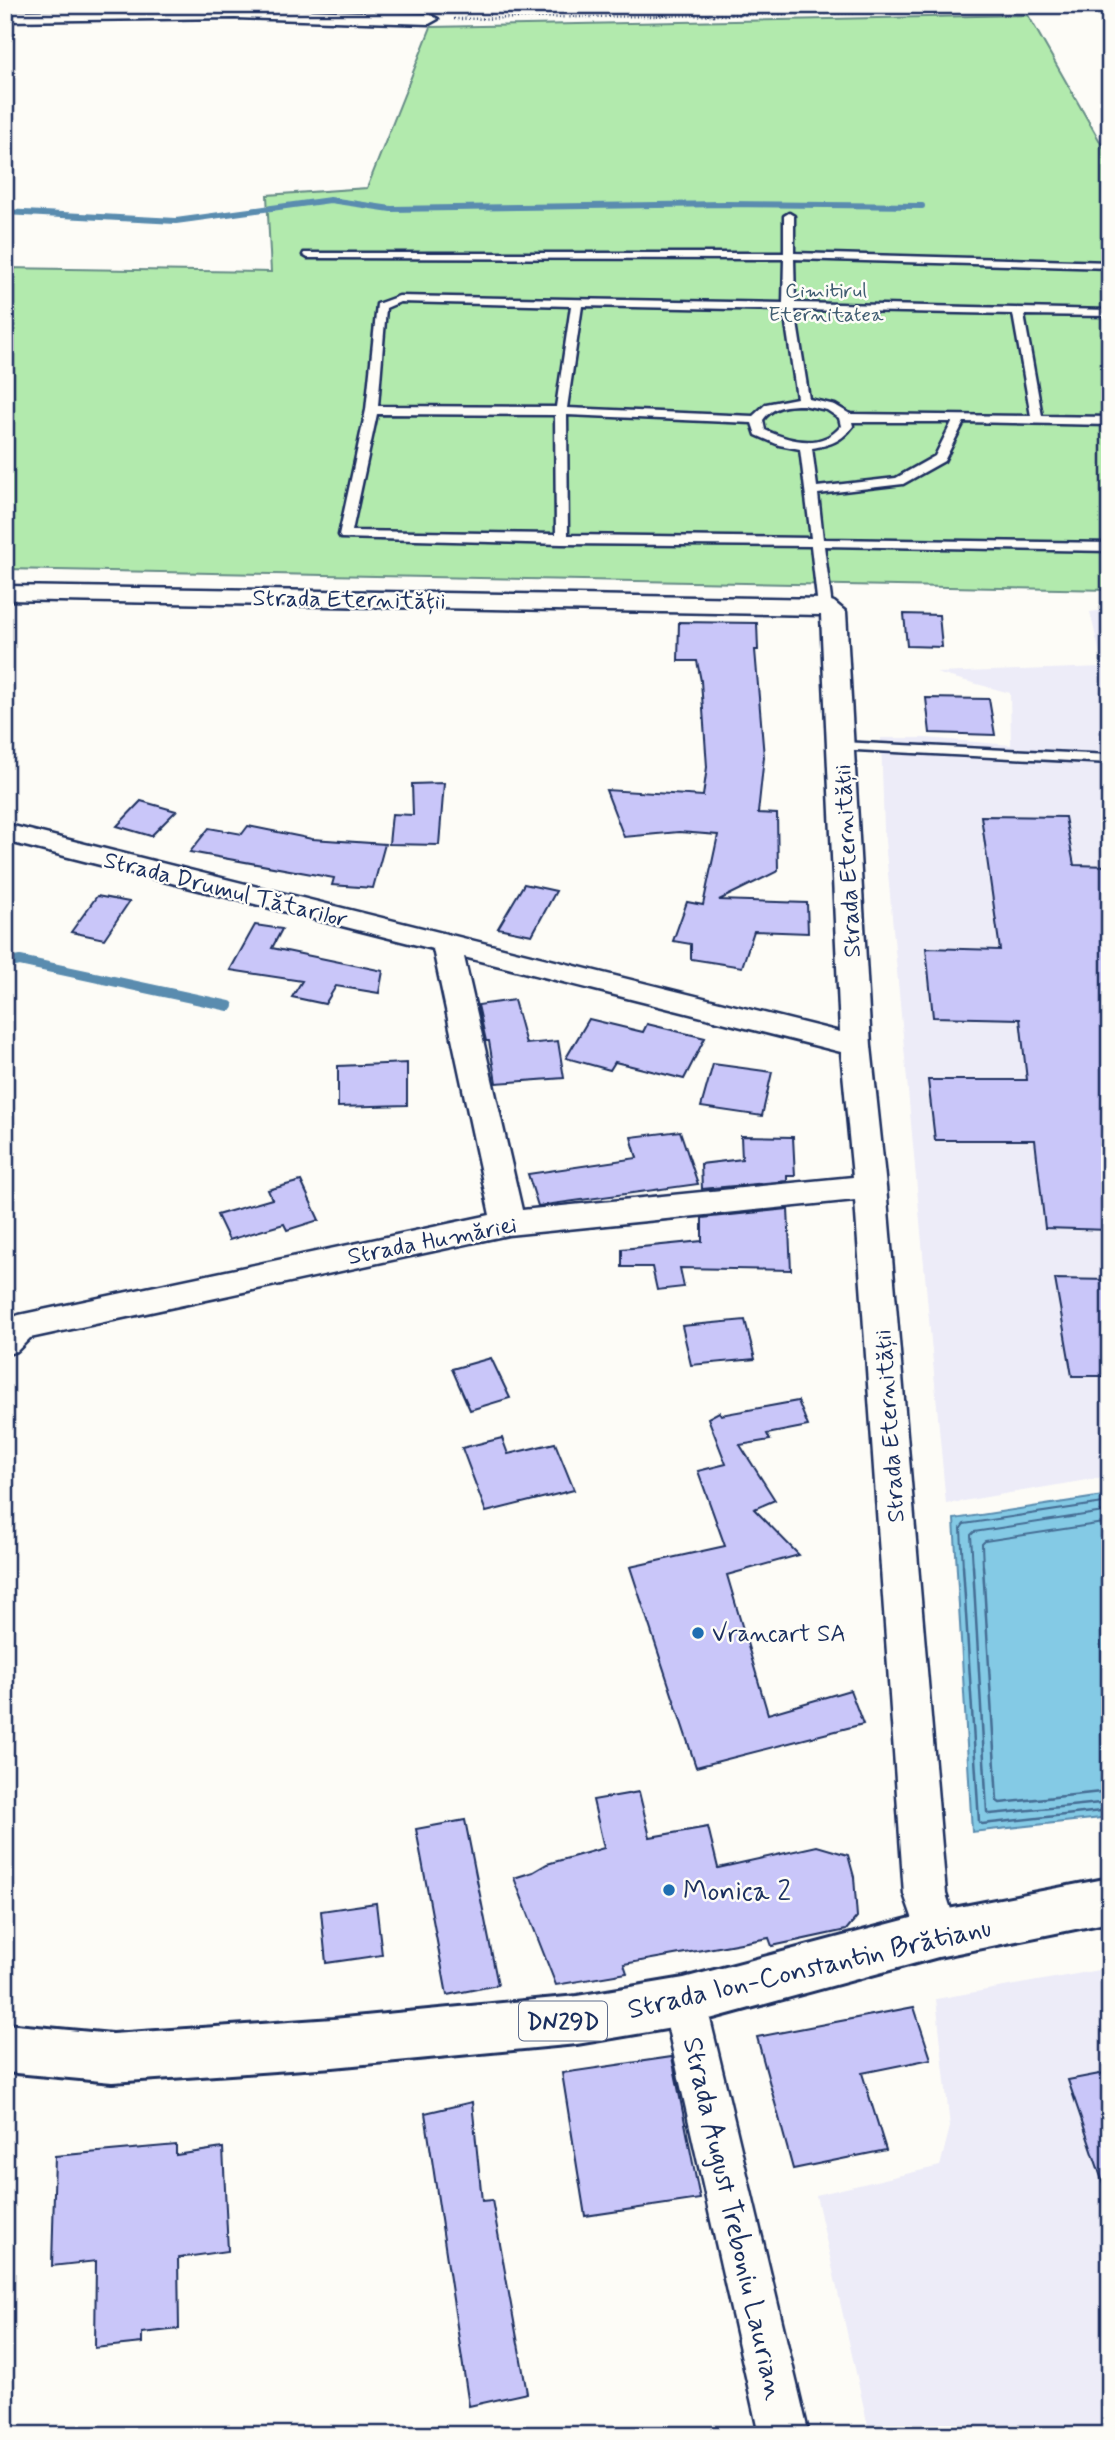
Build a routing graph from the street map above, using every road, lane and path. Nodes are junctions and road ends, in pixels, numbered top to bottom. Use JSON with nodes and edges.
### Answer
{"nodes":[{"id":1,"x":1110,"y":9,"type":"edge"},
{"id":2,"x":5,"y":16,"type":"edge"},
{"id":3,"x":429,"y":19,"type":"joint"},
{"id":4,"x":789,"y":216,"type":"dead end"},
{"id":5,"x":308,"y":255,"type":"dead end"},
{"id":6,"x":789,"y":256,"type":"junction"},
{"id":7,"x":1110,"y":265,"type":"edge"},
{"id":8,"x":578,"y":302,"type":"junction"},
{"id":9,"x":789,"y":306,"type":"junction"},
{"id":10,"x":1018,"y":310,"type":"junction"},
{"id":11,"x":1110,"y":313,"type":"edge"},
{"id":12,"x":803,"y":401,"type":"junction"},
{"id":13,"x":372,"y":410,"type":"junction"},
{"id":14,"x":561,"y":411,"type":"junction"},
{"id":15,"x":847,"y":418,"type":"junction"},
{"id":16,"x":960,"y":418,"type":"junction"},
{"id":17,"x":1037,"y":419,"type":"junction"},
{"id":18,"x":757,"y":421,"type":"junction"},
{"id":19,"x":1110,"y":421,"type":"edge"},
{"id":20,"x":806,"y":446,"type":"junction"},
{"id":21,"x":811,"y":491,"type":"junction"},
{"id":22,"x":562,"y":540,"type":"junction"},
{"id":23,"x":817,"y":542,"type":"junction"},
{"id":24,"x":1110,"y":547,"type":"edge"},
{"id":25,"x":5,"y":593,"type":"edge"},
{"id":26,"x":825,"y":607,"type":"junction"},
{"id":27,"x":841,"y":746,"type":"junction"},
{"id":28,"x":1110,"y":759,"type":"edge"},
{"id":29,"x":5,"y":832,"type":"edge"},
{"id":30,"x":447,"y":945,"type":"junction"},
{"id":31,"x":856,"y":1046,"type":"junction"},
{"id":32,"x":870,"y":1187,"type":"junction"},
{"id":33,"x":508,"y":1223,"type":"junction"},
{"id":34,"x":10,"y":1333,"type":"edge"},
{"id":35,"x":1110,"y":1900,"type":"edge"},
{"id":36,"x":938,"y":1934,"type":"junction"},
{"id":37,"x":684,"y":2002,"type":"junction"},
{"id":38,"x":5,"y":2048,"type":"edge"},
{"id":39,"x":785,"y":2435,"type":"edge"}],
"edges":[{"from":1,"to":3,"type":"path"},
{"from":2,"to":3,"type":"street"},
{"from":4,"to":6,"type":"lane"},
{"from":5,"to":6,"type":"lane"},
{"from":6,"to":7,"type":"lane"},
{"from":6,"to":9,"type":"lane"},
{"from":8,"to":9,"type":"lane"},
{"from":8,"to":13,"type":"lane"},
{"from":8,"to":14,"type":"lane"},
{"from":9,"to":10,"type":"lane"},
{"from":9,"to":12,"type":"lane"},
{"from":10,"to":11,"type":"lane"},
{"from":10,"to":17,"type":"lane"},
{"from":12,"to":15,"type":"lane"},
{"from":12,"to":18,"type":"lane"},
{"from":13,"to":14,"type":"lane"},
{"from":13,"to":22,"type":"lane"},
{"from":14,"to":18,"type":"lane"},
{"from":14,"to":22,"type":"lane"},
{"from":15,"to":16,"type":"lane"},
{"from":15,"to":20,"type":"lane"},
{"from":16,"to":17,"type":"lane"},
{"from":16,"to":21,"type":"lane"},
{"from":17,"to":19,"type":"lane"},
{"from":18,"to":20,"type":"lane"},
{"from":20,"to":21,"type":"lane"},
{"from":21,"to":23,"type":"lane"},
{"from":22,"to":23,"type":"lane"},
{"from":23,"to":24,"type":"lane"},
{"from":23,"to":26,"type":"lane"},
{"from":25,"to":26,"type":"street","name":"Strada Eternității"},
{"from":26,"to":27,"type":"street","name":"Strada Eternității"},
{"from":27,"to":28,"type":"lane"},
{"from":27,"to":31,"type":"street","name":"Strada Eternității"},
{"from":29,"to":30,"type":"street","name":"Strada Drumul Tătarilor"},
{"from":30,"to":31,"type":"street","name":"Strada Drumul Tătarilor"},
{"from":30,"to":33,"type":"street"},
{"from":31,"to":32,"type":"street","name":"Strada Eternității"},
{"from":32,"to":33,"type":"street","name":"Strada Humăriei"},
{"from":32,"to":36,"type":"street","name":"Strada Eternității"},
{"from":33,"to":34,"type":"street","name":"Strada Humăriei"},
{"from":35,"to":36,"type":"main road","name":"Strada Ion-Constantin Brătianu","number":"DN29D"},
{"from":36,"to":37,"type":"main road","name":"Strada Ion-Constantin Brătianu","number":"DN29D"},
{"from":37,"to":38,"type":"main road","name":"Strada Ion-Constantin Brătianu","number":"DN29D"},
{"from":37,"to":39,"type":"street","name":"Strada August Treboniu Laurian"}]}
